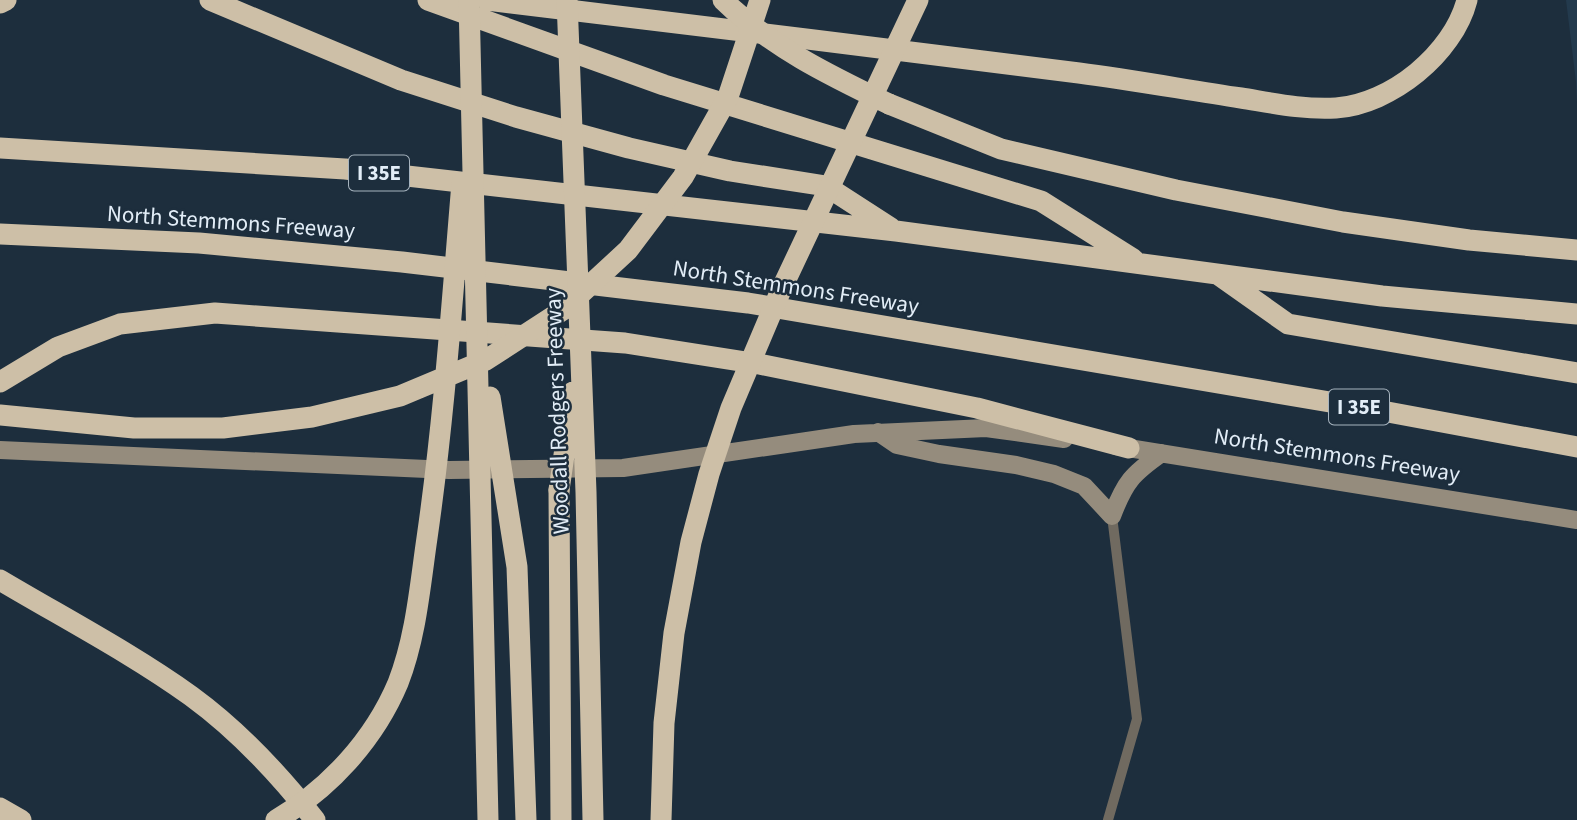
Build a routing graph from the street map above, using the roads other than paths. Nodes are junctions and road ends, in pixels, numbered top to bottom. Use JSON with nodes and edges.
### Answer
{"nodes":[{"id":1,"x":6,"y":0,"type":"edge"},
{"id":2,"x":210,"y":0,"type":"edge"},
{"id":3,"x":428,"y":0,"type":"edge"},
{"id":4,"x":469,"y":0,"type":"edge"},
{"id":5,"x":487,"y":0,"type":"edge"},
{"id":6,"x":568,"y":0,"type":"edge"},
{"id":7,"x":723,"y":0,"type":"edge"},
{"id":8,"x":760,"y":0,"type":"edge"},
{"id":9,"x":918,"y":0,"type":"edge"},
{"id":10,"x":1467,"y":0,"type":"edge"},
{"id":11,"x":0,"y":3,"type":"edge"},
{"id":12,"x":471,"y":80,"type":"junction"},
{"id":13,"x":0,"y":148,"type":"edge"},
{"id":14,"x":896,"y":231,"type":"junction"},
{"id":15,"x":0,"y":234,"type":"edge"},
{"id":16,"x":1577,"y":250,"type":"edge"},
{"id":17,"x":1138,"y":263,"type":"junction"},
{"id":18,"x":1217,"y":274,"type":"junction"},
{"id":19,"x":1577,"y":314,"type":"edge"},
{"id":20,"x":478,"y":319,"type":"junction"},
{"id":21,"x":581,"y":339,"type":"junction"},
{"id":22,"x":1577,"y":373,"type":"edge"},
{"id":23,"x":0,"y":382,"type":"edge"},
{"id":24,"x":0,"y":415,"type":"edge"},
{"id":25,"x":878,"y":432,"type":"junction"},
{"id":26,"x":1577,"y":447,"type":"edge"},
{"id":27,"x":1129,"y":448,"type":"junction"},
{"id":28,"x":0,"y":450,"type":"edge"},
{"id":29,"x":1162,"y":453,"type":"junction"},
{"id":30,"x":1112,"y":516,"type":"junction"},
{"id":31,"x":1577,"y":520,"type":"edge"},
{"id":32,"x":0,"y":580,"type":"edge"},
{"id":33,"x":0,"y":808,"type":"edge"},
{"id":34,"x":21,"y":820,"type":"edge"},
{"id":35,"x":276,"y":820,"type":"edge"},
{"id":36,"x":315,"y":820,"type":"edge"},
{"id":37,"x":488,"y":820,"type":"edge"},
{"id":38,"x":526,"y":820,"type":"edge"},
{"id":39,"x":561,"y":820,"type":"edge"},
{"id":40,"x":593,"y":820,"type":"edge"},
{"id":41,"x":661,"y":820,"type":"edge"},
{"id":42,"x":1108,"y":820,"type":"edge"}],
"edges":[{"from":1,"to":11,"type":"highway"},
{"from":2,"to":14,"type":"highway","bridge":true},
{"from":3,"to":17,"type":"highway"},
{"from":4,"to":12,"type":"highway","bridge":true},
{"from":5,"to":10,"type":"highway"},
{"from":6,"to":21,"type":"highway","name":"Woodall Rodgers Freeway","bridge":true},
{"from":7,"to":16,"type":"highway","bridge":true},
{"from":8,"to":24,"type":"highway","bridge":true},
{"from":9,"to":41,"type":"highway","bridge":true},
{"from":12,"to":20,"type":"highway","bridge":true},
{"from":12,"to":35,"type":"highway","bridge":true},
{"from":13,"to":14,"type":"highway","number":"I 35E"},
{"from":14,"to":17,"type":"highway","number":"I 35E"},
{"from":15,"to":26,"type":"highway","name":"North Stemmons Freeway","number":"I 35E"},
{"from":17,"to":18,"type":"highway","number":"I 35E"},
{"from":18,"to":19,"type":"highway","number":"I 35E"},
{"from":18,"to":22,"type":"highway"},
{"from":20,"to":37,"type":"highway","bridge":true},
{"from":20,"to":38,"type":"highway","bridge":true},
{"from":21,"to":39,"type":"highway","bridge":true},
{"from":21,"to":40,"type":"highway","name":"Woodall Rodgers Freeway","bridge":true},
{"from":23,"to":27,"type":"highway"},
{"from":25,"to":27,"type":"main road","name":"North Stemmons Freeway"},
{"from":25,"to":28,"type":"main road","name":"North Stemmons Freeway"},
{"from":25,"to":30,"type":"main road"},
{"from":27,"to":29,"type":"main road","name":"North Stemmons Freeway"},
{"from":29,"to":30,"type":"main road"},
{"from":29,"to":31,"type":"main road","name":"North Stemmons Freeway"},
{"from":30,"to":42,"type":"lane"},
{"from":32,"to":36,"type":"highway"},
{"from":33,"to":34,"type":"highway"}]}
